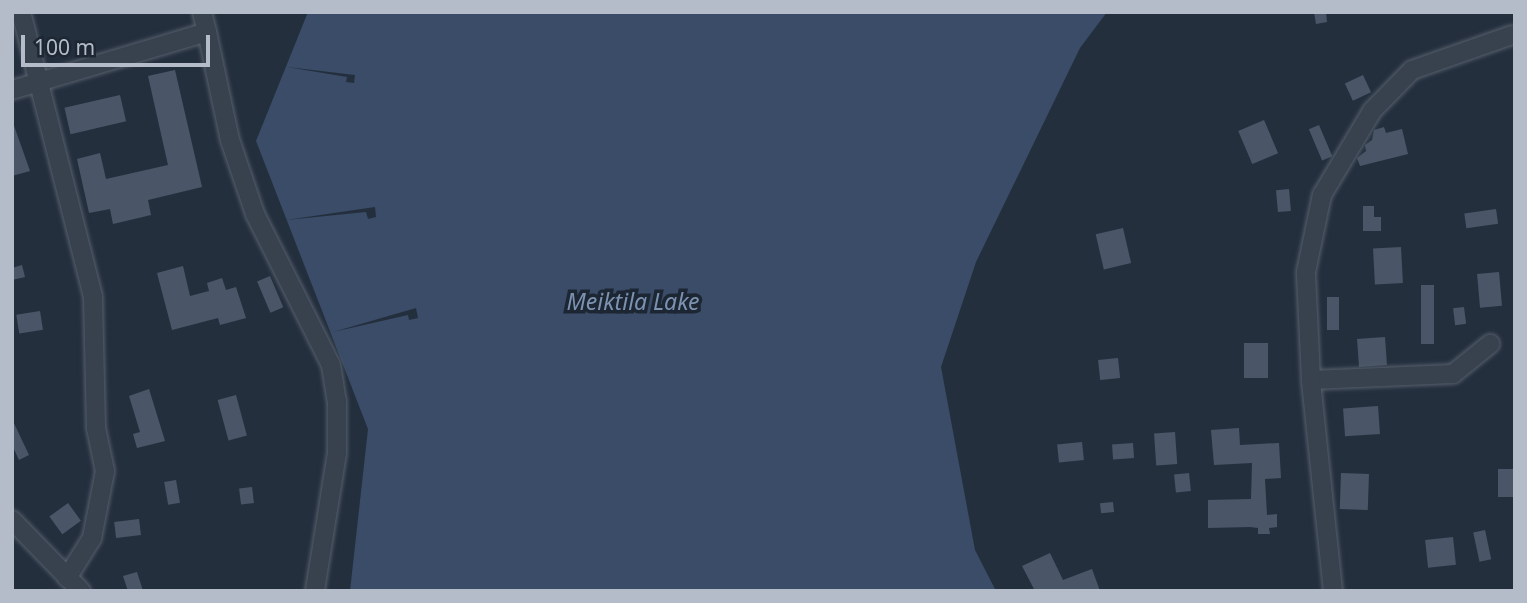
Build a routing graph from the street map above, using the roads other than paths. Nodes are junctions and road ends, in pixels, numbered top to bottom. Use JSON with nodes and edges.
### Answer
{"nodes":[{"id":1,"x":21,"y":12,"type":"edge"},
{"id":2,"x":202,"y":12,"type":"edge"},
{"id":3,"x":207,"y":33,"type":"junction"},
{"id":4,"x":1512,"y":35,"type":"dead end"},
{"id":5,"x":38,"y":82,"type":"junction"},
{"id":6,"x":12,"y":90,"type":"edge"},
{"id":7,"x":1490,"y":344,"type":"dead end"},
{"id":8,"x":1311,"y":380,"type":"junction"},
{"id":9,"x":12,"y":520,"type":"edge"},
{"id":10,"x":67,"y":578,"type":"junction"},
{"id":11,"x":80,"y":591,"type":"edge"},
{"id":12,"x":315,"y":591,"type":"edge"},
{"id":13,"x":1333,"y":591,"type":"edge"}],
"edges":[{"from":1,"to":5,"type":"street"},
{"from":2,"to":3,"type":"street"},
{"from":3,"to":5,"type":"street"},
{"from":3,"to":12,"type":"street"},
{"from":4,"to":8,"type":"street"},
{"from":5,"to":6,"type":"street"},
{"from":5,"to":10,"type":"street"},
{"from":7,"to":8,"type":"street"},
{"from":8,"to":13,"type":"street"},
{"from":9,"to":10,"type":"street"},
{"from":10,"to":11,"type":"street"}]}
